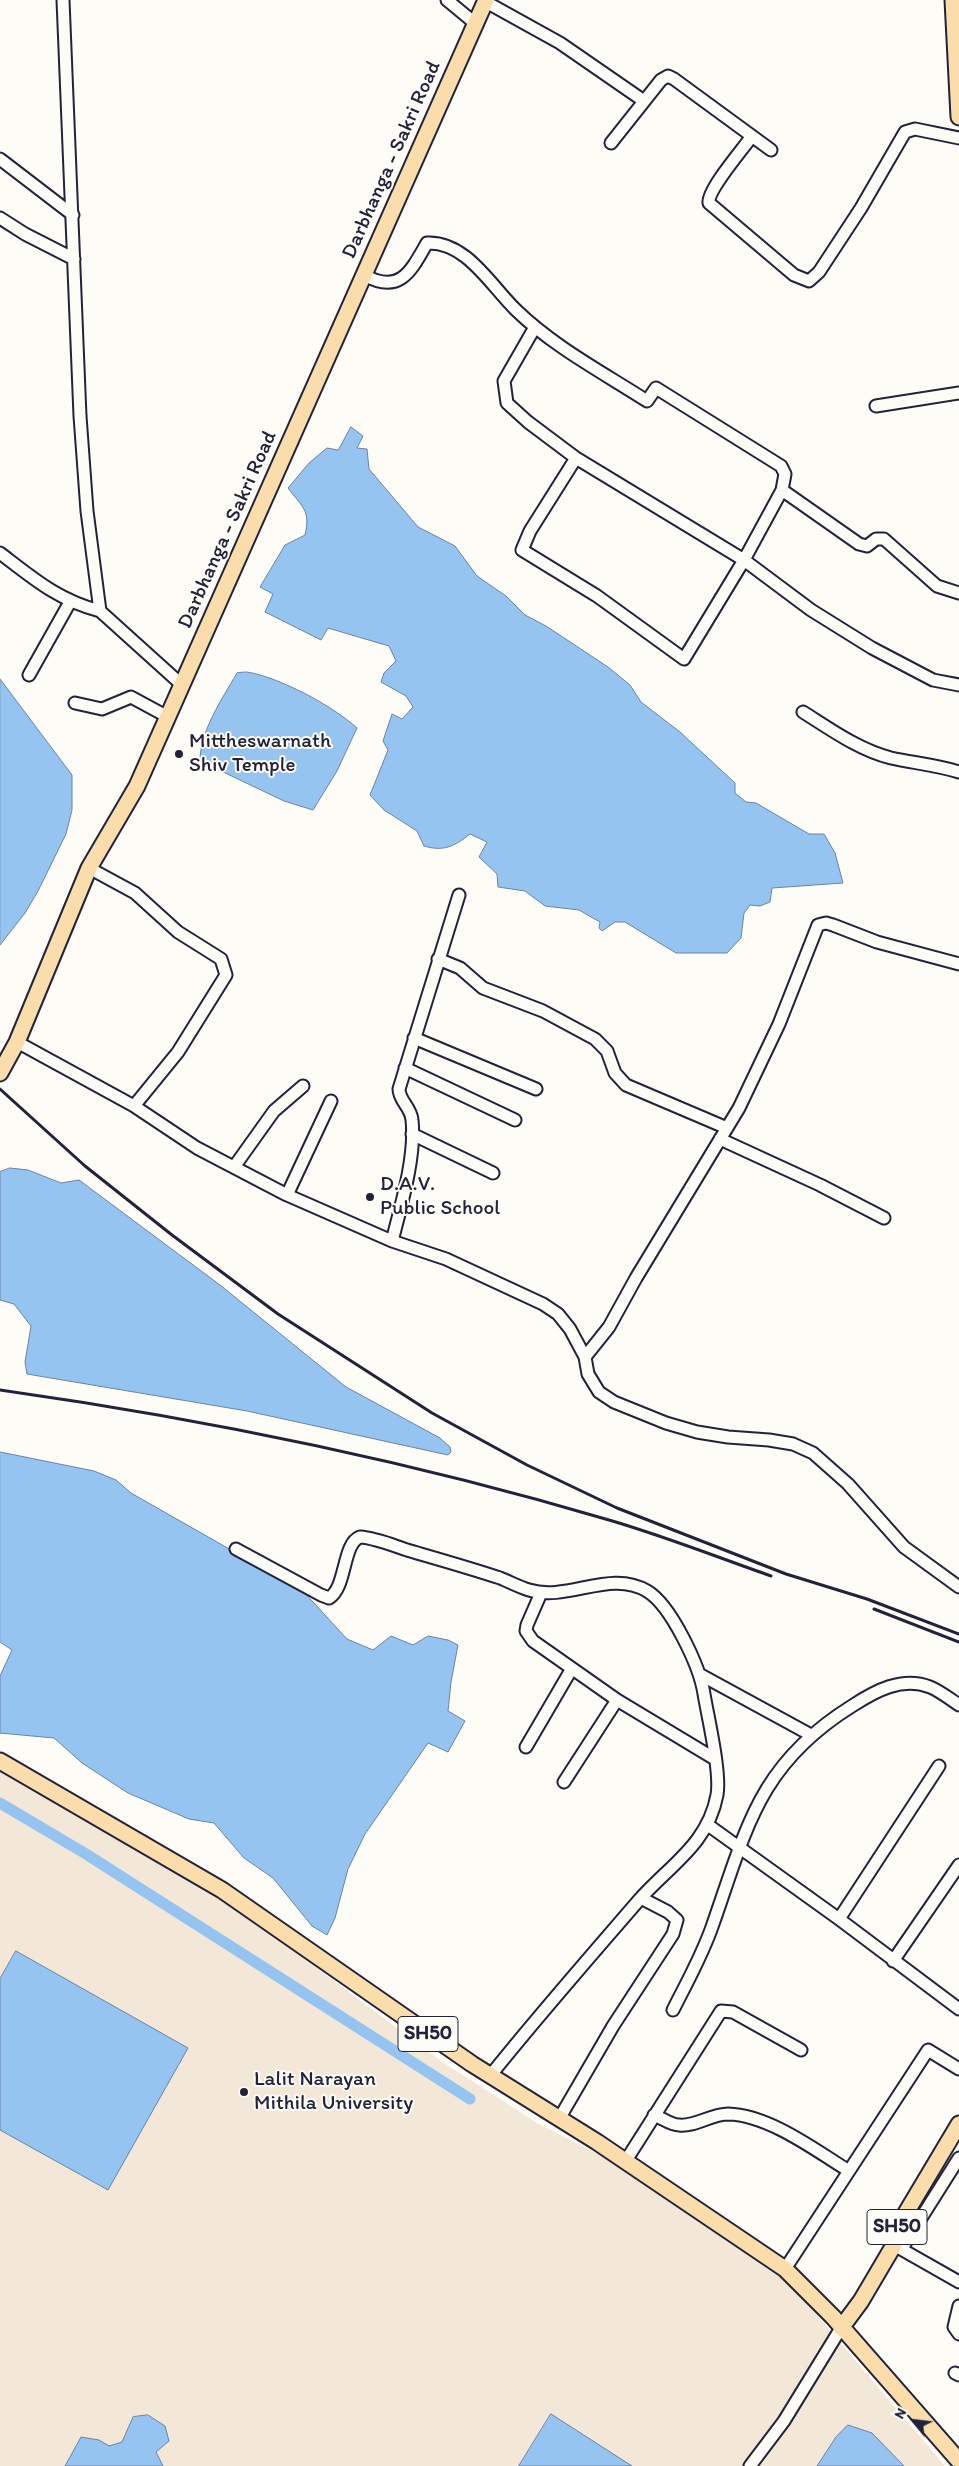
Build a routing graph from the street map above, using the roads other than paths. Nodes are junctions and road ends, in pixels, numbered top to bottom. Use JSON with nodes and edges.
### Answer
{"nodes":[{"id":1,"x":63,"y":0,"type":"edge"},
{"id":2,"x":447,"y":0,"type":"edge"},
{"id":3,"x":954,"y":0,"type":"edge"},
{"id":4,"x":486,"y":1,"type":"edge"},
{"id":5,"x":476,"y":24,"type":"junction"},
{"id":6,"x":644,"y":101,"type":"junction"},
{"id":7,"x":959,"y":117,"type":"edge"},
{"id":8,"x":752,"y":136,"type":"junction"},
{"id":9,"x":959,"y":138,"type":"edge"},
{"id":10,"x":611,"y":143,"type":"dead end"},
{"id":11,"x":771,"y":150,"type":"dead end"},
{"id":12,"x":0,"y":159,"type":"edge"},
{"id":13,"x":72,"y":215,"type":"junction"},
{"id":14,"x":0,"y":218,"type":"edge"},
{"id":15,"x":74,"y":259,"type":"junction"},
{"id":16,"x":364,"y":275,"type":"junction"},
{"id":17,"x":535,"y":327,"type":"junction"},
{"id":18,"x":959,"y":393,"type":"edge"},
{"id":19,"x":876,"y":406,"type":"dead end"},
{"id":20,"x":576,"y":458,"type":"junction"},
{"id":21,"x":782,"y":490,"type":"junction"},
{"id":22,"x":0,"y":553,"type":"edge"},
{"id":23,"x":744,"y":560,"type":"junction"},
{"id":24,"x":959,"y":593,"type":"edge"},
{"id":25,"x":70,"y":602,"type":"junction"},
{"id":26,"x":100,"y":611,"type":"junction"},
{"id":27,"x":29,"y":675,"type":"dead end"},
{"id":28,"x":182,"y":685,"type":"junction"},
{"id":29,"x":959,"y":685,"type":"edge"},
{"id":30,"x":75,"y":703,"type":"dead end"},
{"id":31,"x":803,"y":712,"type":"dead end"},
{"id":32,"x":168,"y":717,"type":"junction"},
{"id":33,"x":959,"y":772,"type":"edge"},
{"id":34,"x":89,"y":868,"type":"junction"},
{"id":35,"x":459,"y":895,"type":"dead end"},
{"id":36,"x":438,"y":959,"type":"junction"},
{"id":37,"x":959,"y":964,"type":"edge"},
{"id":38,"x":414,"y":1038,"type":"junction"},
{"id":39,"x":17,"y":1042,"type":"junction"},
{"id":40,"x":405,"y":1068,"type":"junction"},
{"id":41,"x":0,"y":1073,"type":"edge"},
{"id":42,"x":303,"y":1086,"type":"dead end"},
{"id":43,"x":536,"y":1089,"type":"dead end"},
{"id":44,"x":331,"y":1101,"type":"dead end"},
{"id":45,"x":134,"y":1106,"type":"junction"},
{"id":46,"x":515,"y":1120,"type":"dead end"},
{"id":47,"x":728,"y":1128,"type":"junction"},
{"id":48,"x":412,"y":1134,"type":"junction"},
{"id":49,"x":720,"y":1139,"type":"junction"},
{"id":50,"x":234,"y":1167,"type":"junction"},
{"id":51,"x":493,"y":1173,"type":"dead end"},
{"id":52,"x":287,"y":1195,"type":"junction"},
{"id":53,"x":884,"y":1218,"type":"dead end"},
{"id":54,"x":392,"y":1242,"type":"junction"},
{"id":55,"x":584,"y":1358,"type":"junction"},
{"id":56,"x":236,"y":1549,"type":"dead end"},
{"id":57,"x":959,"y":1587,"type":"edge"},
{"id":58,"x":541,"y":1593,"type":"junction"},
{"id":59,"x":571,"y":1670,"type":"junction"},
{"id":60,"x":701,"y":1675,"type":"junction"},
{"id":61,"x":617,"y":1700,"type":"junction"},
{"id":62,"x":959,"y":1705,"type":"edge"},
{"id":63,"x":811,"y":1735,"type":"junction"},
{"id":64,"x":526,"y":1747,"type":"dead end"},
{"id":65,"x":715,"y":1759,"type":"junction"},
{"id":66,"x":0,"y":1761,"type":"edge"},
{"id":67,"x":938,"y":1766,"type":"dead end"},
{"id":68,"x":564,"y":1782,"type":"dead end"},
{"id":69,"x":708,"y":1825,"type":"junction"},
{"id":70,"x":738,"y":1847,"type":"junction"},
{"id":71,"x":959,"y":1865,"type":"edge"},
{"id":72,"x":641,"y":1898,"type":"junction"},
{"id":73,"x":839,"y":1918,"type":"junction"},
{"id":74,"x":893,"y":1961,"type":"junction"},
{"id":75,"x":959,"y":2009,"type":"edge"},
{"id":76,"x":673,"y":2010,"type":"dead end"},
{"id":77,"x":801,"y":2050,"type":"dead end"},
{"id":78,"x":959,"y":2069,"type":"edge"},
{"id":79,"x":490,"y":2076,"type":"junction"},
{"id":80,"x":654,"y":2115,"type":"junction"},
{"id":81,"x":559,"y":2119,"type":"junction"},
{"id":82,"x":959,"y":2124,"type":"edge"},
{"id":83,"x":959,"y":2141,"type":"edge"},
{"id":84,"x":959,"y":2158,"type":"edge"},
{"id":85,"x":625,"y":2162,"type":"junction"},
{"id":86,"x":848,"y":2171,"type":"junction"},
{"id":87,"x":898,"y":2247,"type":"junction"},
{"id":88,"x":785,"y":2269,"type":"junction"},
{"id":89,"x":959,"y":2282,"type":"edge"},
{"id":90,"x":959,"y":2306,"type":"edge"},
{"id":91,"x":841,"y":2328,"type":"junction"},
{"id":92,"x":959,"y":2334,"type":"edge"},
{"id":93,"x":959,"y":2462,"type":"edge"},
{"id":94,"x":750,"y":2466,"type":"edge"}],
"edges":[{"from":1,"to":13,"type":"street"},
{"from":2,"to":5,"type":"street"},
{"from":3,"to":7,"type":"main road"},
{"from":4,"to":5,"type":"main road","name":"Darbhanga - Sakri Road"},
{"from":4,"to":6,"type":"street"},
{"from":5,"to":16,"type":"main road","name":"Darbhanga - Sakri Road"},
{"from":6,"to":8,"type":"street"},
{"from":6,"to":10,"type":"street"},
{"from":8,"to":9,"type":"street"},
{"from":8,"to":11,"type":"street"},
{"from":12,"to":13,"type":"street"},
{"from":13,"to":15,"type":"street"},
{"from":14,"to":15,"type":"street"},
{"from":15,"to":26,"type":"street"},
{"from":16,"to":17,"type":"street"},
{"from":16,"to":28,"type":"main road","name":"Darbhanga - Sakri Road"},
{"from":17,"to":20,"type":"street"},
{"from":17,"to":21,"type":"street"},
{"from":18,"to":19,"type":"street"},
{"from":20,"to":23,"type":"street"},
{"from":20,"to":23,"type":"street"},
{"from":21,"to":23,"type":"street"},
{"from":21,"to":24,"type":"street"},
{"from":22,"to":25,"type":"street"},
{"from":23,"to":29,"type":"street"},
{"from":25,"to":26,"type":"street"},
{"from":25,"to":27,"type":"street"},
{"from":26,"to":28,"type":"street"},
{"from":28,"to":32,"type":"main road","name":"Darbhanga - Sakri Road"},
{"from":30,"to":32,"type":"street"},
{"from":31,"to":33,"type":"street"},
{"from":32,"to":34,"type":"main road","name":"Darbhanga - Sakri Road"},
{"from":34,"to":39,"type":"main road","name":"Darbhanga - Sakri Road"},
{"from":34,"to":45,"type":"street"},
{"from":35,"to":36,"type":"street"},
{"from":36,"to":38,"type":"street"},
{"from":36,"to":47,"type":"street"},
{"from":37,"to":47,"type":"street"},
{"from":38,"to":40,"type":"street"},
{"from":38,"to":43,"type":"street"},
{"from":39,"to":41,"type":"main road","name":"Darbhanga - Sakri Road"},
{"from":39,"to":45,"type":"street"},
{"from":40,"to":46,"type":"street"},
{"from":40,"to":48,"type":"street"},
{"from":42,"to":50,"type":"street"},
{"from":44,"to":52,"type":"street"},
{"from":45,"to":50,"type":"street"},
{"from":47,"to":49,"type":"street"},
{"from":48,"to":51,"type":"street"},
{"from":48,"to":54,"type":"street"},
{"from":49,"to":53,"type":"street"},
{"from":49,"to":55,"type":"street"},
{"from":50,"to":52,"type":"street"},
{"from":52,"to":54,"type":"street"},
{"from":54,"to":55,"type":"street"},
{"from":55,"to":57,"type":"street"},
{"from":56,"to":58,"type":"street"},
{"from":58,"to":59,"type":"street"},
{"from":58,"to":60,"type":"street"},
{"from":59,"to":61,"type":"street"},
{"from":59,"to":64,"type":"street"},
{"from":60,"to":63,"type":"street"},
{"from":60,"to":65,"type":"street"},
{"from":61,"to":65,"type":"street"},
{"from":61,"to":68,"type":"street"},
{"from":62,"to":63,"type":"street"},
{"from":63,"to":70,"type":"street"},
{"from":65,"to":69,"type":"street"},
{"from":66,"to":79,"type":"main road","number":"SH50"},
{"from":67,"to":73,"type":"street"},
{"from":69,"to":70,"type":"street"},
{"from":69,"to":72,"type":"street"},
{"from":70,"to":73,"type":"street"},
{"from":70,"to":76,"type":"street"},
{"from":71,"to":74,"type":"street"},
{"from":72,"to":79,"type":"street"},
{"from":72,"to":81,"type":"street"},
{"from":73,"to":74,"type":"street"},
{"from":74,"to":75,"type":"street"},
{"from":77,"to":80,"type":"street"},
{"from":78,"to":86,"type":"street"},
{"from":79,"to":81,"type":"main road","number":"SH50"},
{"from":80,"to":85,"type":"street"},
{"from":80,"to":86,"type":"street"},
{"from":81,"to":85,"type":"main road","number":"SH50"},
{"from":82,"to":87,"type":"main road","number":"SH50"},
{"from":83,"to":87,"type":"main road"},
{"from":84,"to":87,"type":"street"},
{"from":85,"to":88,"type":"main road","number":"SH50"},
{"from":86,"to":88,"type":"street"},
{"from":87,"to":89,"type":"street"},
{"from":87,"to":91,"type":"main road","number":"SH50"},
{"from":88,"to":91,"type":"main road","number":"SH50"},
{"from":90,"to":92,"type":"street"},
{"from":91,"to":93,"type":"main road"},
{"from":91,"to":94,"type":"street"}]}
